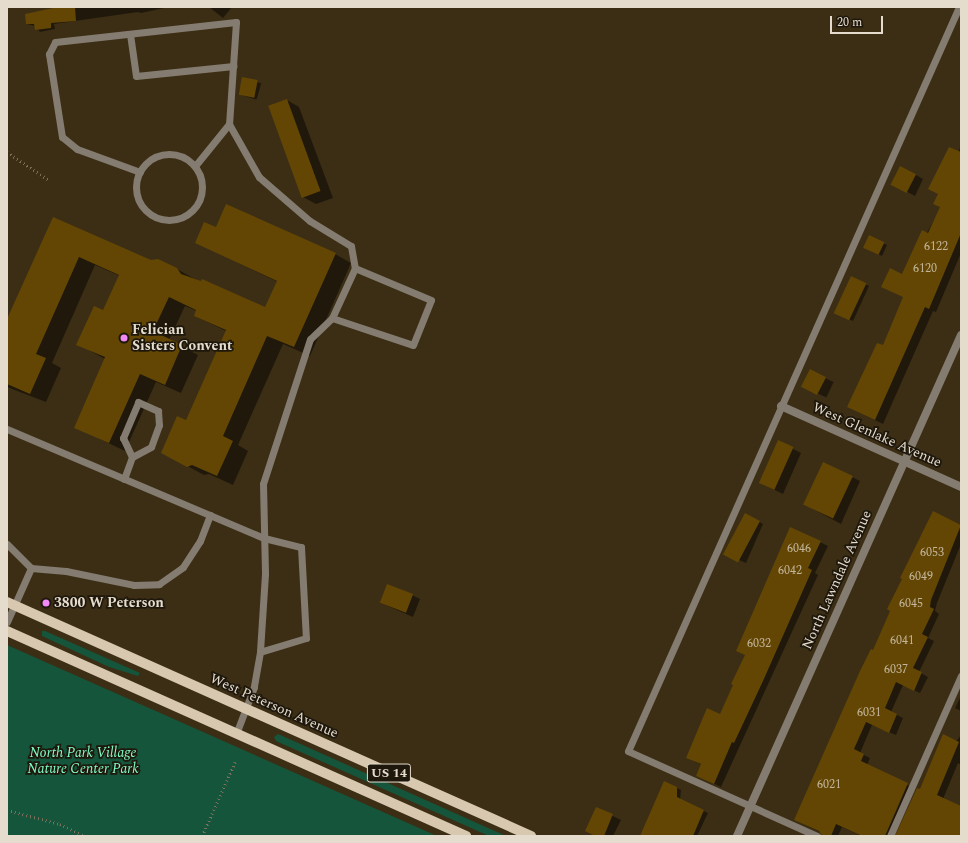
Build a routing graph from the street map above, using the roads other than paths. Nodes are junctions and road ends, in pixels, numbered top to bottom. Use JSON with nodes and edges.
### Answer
{"nodes":[{"id":1,"x":959,"y":7,"type":"edge"},
{"id":2,"x":130,"y":34,"type":"junction"},
{"id":3,"x":233,"y":66,"type":"junction"},
{"id":4,"x":229,"y":124,"type":"junction"},
{"id":5,"x":195,"y":166,"type":"junction"},
{"id":6,"x":140,"y":172,"type":"junction"},
{"id":7,"x":355,"y":268,"type":"junction"},
{"id":8,"x":332,"y":318,"type":"junction"},
{"id":9,"x":961,"y":335,"type":"edge"},
{"id":10,"x":781,"y":406,"type":"junction"},
{"id":11,"x":7,"y":428,"type":"edge"},
{"id":12,"x":132,"y":457,"type":"junction"},
{"id":13,"x":905,"y":461,"type":"junction"},
{"id":14,"x":124,"y":479,"type":"junction"},
{"id":15,"x":961,"y":487,"type":"edge"},
{"id":16,"x":210,"y":515,"type":"junction"},
{"id":17,"x":264,"y":538,"type":"junction"},
{"id":18,"x":7,"y":544,"type":"edge"},
{"id":19,"x":31,"y":568,"type":"junction"},
{"id":20,"x":10,"y":604,"type":"edge"},
{"id":21,"x":7,"y":622,"type":"edge"},
{"id":22,"x":7,"y":631,"type":"edge"},
{"id":23,"x":260,"y":652,"type":"junction"},
{"id":24,"x":961,"y":676,"type":"edge"},
{"id":25,"x":247,"y":709,"type":"junction"},
{"id":26,"x":236,"y":734,"type":"junction"},
{"id":27,"x":750,"y":806,"type":"junction"},
{"id":28,"x":466,"y":836,"type":"edge"},
{"id":29,"x":530,"y":836,"type":"edge"},
{"id":30,"x":737,"y":836,"type":"edge"},
{"id":31,"x":817,"y":836,"type":"edge"},
{"id":32,"x":890,"y":836,"type":"edge"}],
"edges":[{"from":1,"to":10,"type":"lane"},
{"from":2,"to":3,"type":"lane"},
{"from":2,"to":3,"type":"lane"},
{"from":2,"to":6,"type":"lane"},
{"from":3,"to":4,"type":"lane"},
{"from":4,"to":5,"type":"lane"},
{"from":4,"to":7,"type":"lane"},
{"from":5,"to":6,"type":"lane"},
{"from":5,"to":6,"type":"lane"},
{"from":7,"to":8,"type":"lane"},
{"from":7,"to":8,"type":"lane"},
{"from":8,"to":17,"type":"lane"},
{"from":9,"to":13,"type":"street","name":"North Lawndale Avenue"},
{"from":10,"to":13,"type":"street","name":"West Glenlake Avenue"},
{"from":10,"to":27,"type":"lane"},
{"from":11,"to":14,"type":"lane"},
{"from":12,"to":12,"type":"lane"},
{"from":12,"to":14,"type":"lane"},
{"from":13,"to":15,"type":"street","name":"West Glenlake Avenue"},
{"from":13,"to":27,"type":"street","name":"North Lawndale Avenue"},
{"from":14,"to":16,"type":"lane"},
{"from":16,"to":17,"type":"lane"},
{"from":16,"to":19,"type":"lane"},
{"from":17,"to":23,"type":"lane"},
{"from":17,"to":23,"type":"lane"},
{"from":18,"to":19,"type":"lane"},
{"from":19,"to":20,"type":"lane"},
{"from":20,"to":21,"type":"lane"},
{"from":20,"to":25,"type":"main road","name":"West Peterson Avenue","number":"US 14"},
{"from":22,"to":26,"type":"main road","number":"US 14"},
{"from":23,"to":25,"type":"lane"},
{"from":24,"to":32,"type":"lane"},
{"from":25,"to":26,"type":"lane"},
{"from":25,"to":29,"type":"main road","name":"West Peterson Avenue","number":"US 14"},
{"from":26,"to":28,"type":"main road","number":"US 14"},
{"from":27,"to":30,"type":"street","name":"North Lawndale Avenue"},
{"from":27,"to":31,"type":"lane"}]}
